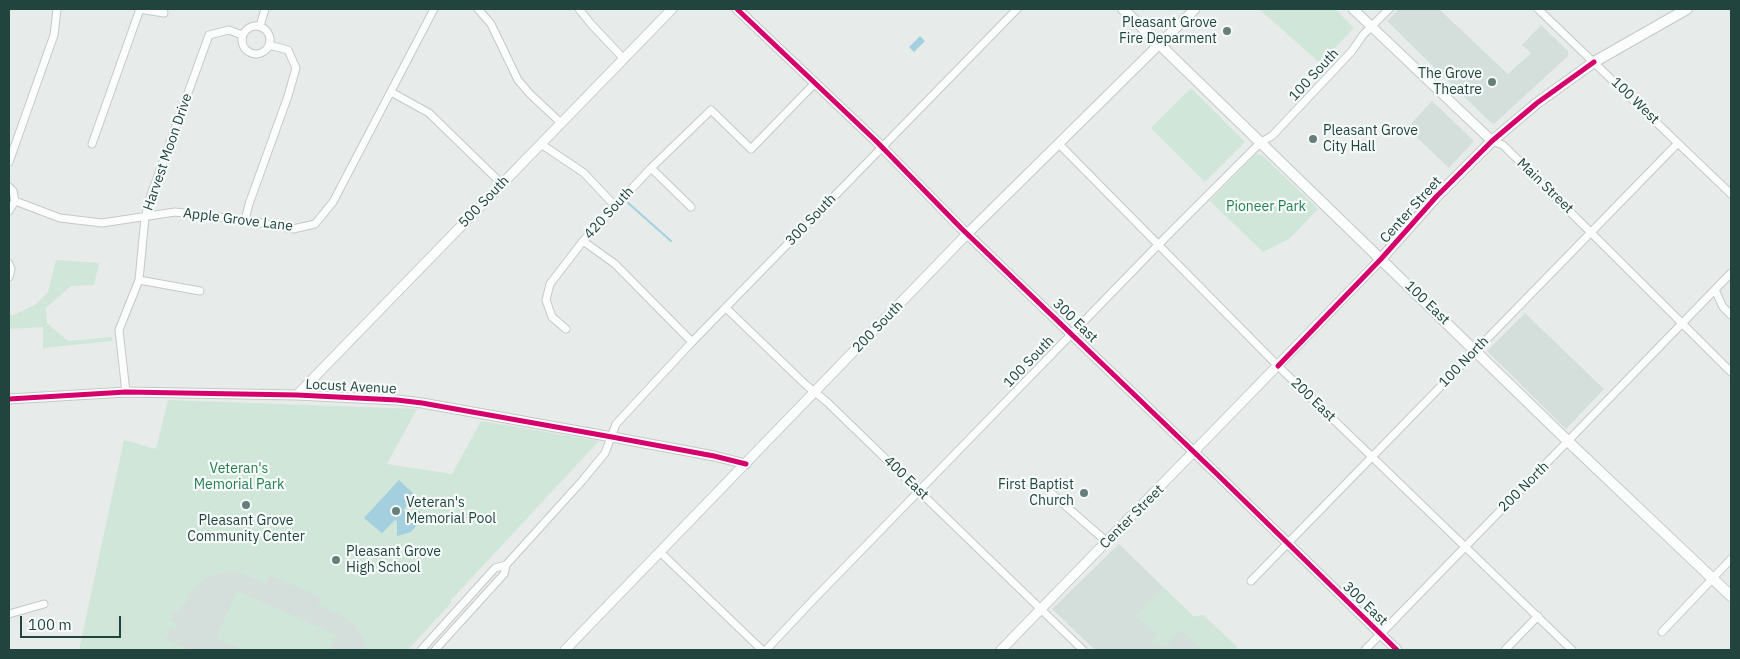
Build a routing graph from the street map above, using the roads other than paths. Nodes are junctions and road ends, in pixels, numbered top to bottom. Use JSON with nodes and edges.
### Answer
{"nodes":[{"id":1,"x":57,"y":9,"type":"edge"},
{"id":2,"x":140,"y":9,"type":"edge"},
{"id":3,"x":265,"y":9,"type":"edge"},
{"id":4,"x":434,"y":9,"type":"edge"},
{"id":5,"x":478,"y":9,"type":"edge"},
{"id":6,"x":579,"y":9,"type":"edge"},
{"id":7,"x":672,"y":9,"type":"edge"},
{"id":8,"x":737,"y":9,"type":"edge"},
{"id":9,"x":1017,"y":9,"type":"edge"},
{"id":10,"x":1123,"y":9,"type":"edge"},
{"id":11,"x":1195,"y":9,"type":"edge"},
{"id":12,"x":1353,"y":9,"type":"edge"},
{"id":13,"x":1389,"y":9,"type":"edge"},
{"id":14,"x":1538,"y":9,"type":"edge"},
{"id":15,"x":1687,"y":9,"type":"edge"},
{"id":16,"x":164,"y":13,"type":"dead end"},
{"id":17,"x":260,"y":26,"type":"junction"},
{"id":18,"x":1371,"y":27,"type":"junction"},
{"id":19,"x":242,"y":35,"type":"junction"},
{"id":20,"x":269,"y":45,"type":"junction"},
{"id":21,"x":1160,"y":45,"type":"junction"},
{"id":22,"x":624,"y":58,"type":"junction"},
{"id":23,"x":1594,"y":62,"type":"junction"},
{"id":24,"x":814,"y":84,"type":"junction"},
{"id":25,"x":391,"y":92,"type":"junction"},
{"id":26,"x":561,"y":123,"type":"junction"},
{"id":27,"x":1492,"y":141,"type":"junction"},
{"id":28,"x":1261,"y":142,"type":"junction"},
{"id":29,"x":1678,"y":143,"type":"junction"},
{"id":30,"x":92,"y":144,"type":"dead end"},
{"id":31,"x":541,"y":144,"type":"junction"},
{"id":32,"x":1059,"y":144,"type":"junction"},
{"id":33,"x":881,"y":147,"type":"junction"},
{"id":34,"x":9,"y":162,"type":"edge"},
{"id":35,"x":651,"y":168,"type":"junction"},
{"id":36,"x":502,"y":184,"type":"junction"},
{"id":37,"x":9,"y":187,"type":"edge"},
{"id":38,"x":1731,"y":194,"type":"edge"},
{"id":39,"x":15,"y":201,"type":"junction"},
{"id":40,"x":615,"y":206,"type":"junction"},
{"id":41,"x":691,"y":207,"type":"dead end"},
{"id":42,"x":9,"y":211,"type":"edge"},
{"id":43,"x":145,"y":216,"type":"junction"},
{"id":44,"x":245,"y":220,"type":"junction"},
{"id":45,"x":1592,"y":231,"type":"junction"},
{"id":46,"x":967,"y":234,"type":"junction"},
{"id":47,"x":583,"y":241,"type":"junction"},
{"id":48,"x":1158,"y":245,"type":"junction"},
{"id":49,"x":1381,"y":259,"type":"junction"},
{"id":50,"x":9,"y":264,"type":"edge"},
{"id":51,"x":1731,"y":273,"type":"edge"},
{"id":52,"x":9,"y":277,"type":"edge"},
{"id":53,"x":139,"y":280,"type":"junction"},
{"id":54,"x":1715,"y":290,"type":"junction"},
{"id":55,"x":200,"y":291,"type":"dead end"},
{"id":56,"x":726,"y":308,"type":"junction"},
{"id":57,"x":1731,"y":315,"type":"edge"},
{"id":58,"x":1682,"y":324,"type":"junction"},
{"id":59,"x":566,"y":329,"type":"dead end"},
{"id":60,"x":1072,"y":334,"type":"junction"},
{"id":61,"x":692,"y":342,"type":"junction"},
{"id":62,"x":1476,"y":351,"type":"junction"},
{"id":63,"x":1278,"y":366,"type":"junction"},
{"id":64,"x":1731,"y":372,"type":"edge"},
{"id":65,"x":126,"y":392,"type":"junction"},
{"id":66,"x":815,"y":392,"type":"junction"},
{"id":67,"x":297,"y":395,"type":"junction"},
{"id":68,"x":9,"y":399,"type":"edge"},
{"id":69,"x":612,"y":437,"type":"junction"},
{"id":70,"x":1569,"y":442,"type":"junction"},
{"id":71,"x":1194,"y":452,"type":"junction"},
{"id":72,"x":1371,"y":456,"type":"junction"},
{"id":73,"x":746,"y":464,"type":"junction"},
{"id":74,"x":919,"y":490,"type":"junction"},
{"id":75,"x":1051,"y":493,"type":"dead end"},
{"id":76,"x":1107,"y":542,"type":"junction"},
{"id":77,"x":1288,"y":544,"type":"junction"},
{"id":78,"x":1466,"y":546,"type":"junction"},
{"id":79,"x":660,"y":552,"type":"junction"},
{"id":80,"x":1731,"y":560,"type":"edge"},
{"id":81,"x":506,"y":566,"type":"junction"},
{"id":82,"x":1713,"y":578,"type":"junction"},
{"id":83,"x":1251,"y":580,"type":"dead end"},
{"id":84,"x":1731,"y":596,"type":"edge"},
{"id":85,"x":44,"y":604,"type":"dead end"},
{"id":86,"x":1041,"y":609,"type":"junction"},
{"id":87,"x":9,"y":614,"type":"edge"},
{"id":88,"x":1538,"y":616,"type":"junction"},
{"id":89,"x":1662,"y":632,"type":"dead end"},
{"id":90,"x":1380,"y":635,"type":"junction"},
{"id":91,"x":421,"y":650,"type":"edge"},
{"id":92,"x":435,"y":650,"type":"edge"},
{"id":93,"x":565,"y":650,"type":"edge"},
{"id":94,"x":762,"y":650,"type":"edge"},
{"id":95,"x":766,"y":650,"type":"edge"},
{"id":96,"x":1001,"y":650,"type":"edge"},
{"id":97,"x":1083,"y":650,"type":"edge"},
{"id":98,"x":1365,"y":650,"type":"edge"},
{"id":99,"x":1397,"y":650,"type":"edge"},
{"id":100,"x":1505,"y":650,"type":"edge"},
{"id":101,"x":1572,"y":650,"type":"edge"}],
"edges":[{"from":1,"to":34,"type":"street"},
{"from":2,"to":16,"type":"street"},
{"from":2,"to":30,"type":"street"},
{"from":3,"to":17,"type":"street"},
{"from":4,"to":25,"type":"street"},
{"from":5,"to":26,"type":"street"},
{"from":6,"to":22,"type":"street"},
{"from":7,"to":22,"type":"street","name":"500 South"},
{"from":8,"to":24,"type":"street","name":"300 East"},
{"from":9,"to":33,"type":"street","name":"300 South"},
{"from":10,"to":21,"type":"main road","name":"100 East"},
{"from":11,"to":21,"type":"street","name":"200 South"},
{"from":12,"to":18,"type":"street","name":"Main Street"},
{"from":13,"to":18,"type":"street","name":"100 South"},
{"from":14,"to":23,"type":"street","name":"100 West"},
{"from":15,"to":23,"type":"main road","name":"Center Street"},
{"from":17,"to":19,"type":"street"},
{"from":17,"to":20,"type":"street"},
{"from":18,"to":27,"type":"street","name":"Main Street"},
{"from":18,"to":28,"type":"street","name":"100 South"},
{"from":19,"to":20,"type":"street"},
{"from":19,"to":43,"type":"street","name":"Harvest Moon Drive"},
{"from":20,"to":44,"type":"street"},
{"from":21,"to":28,"type":"main road","name":"100 East"},
{"from":21,"to":32,"type":"street","name":"200 South"},
{"from":22,"to":26,"type":"street","name":"500 South"},
{"from":23,"to":27,"type":"main road","name":"Center Street"},
{"from":23,"to":29,"type":"street","name":"100 West"},
{"from":24,"to":33,"type":"street","name":"300 East"},
{"from":24,"to":35,"type":"street","name":"420 South"},
{"from":25,"to":36,"type":"street"},
{"from":25,"to":44,"type":"street","name":"Apple Grove Lane"},
{"from":26,"to":31,"type":"street","name":"500 South"},
{"from":27,"to":45,"type":"street","name":"Main Street"},
{"from":27,"to":49,"type":"main road","name":"Center Street"},
{"from":28,"to":48,"type":"street","name":"100 South"},
{"from":28,"to":49,"type":"main road","name":"100 East"},
{"from":29,"to":38,"type":"street","name":"100 West"},
{"from":29,"to":45,"type":"street","name":"100 North"},
{"from":31,"to":36,"type":"street","name":"500 South"},
{"from":31,"to":40,"type":"street"},
{"from":32,"to":46,"type":"street","name":"200 South"},
{"from":32,"to":48,"type":"street","name":"200 East"},
{"from":33,"to":46,"type":"street","name":"300 East"},
{"from":33,"to":56,"type":"street","name":"300 South"},
{"from":35,"to":40,"type":"street","name":"420 South"},
{"from":35,"to":41,"type":"street"},
{"from":36,"to":67,"type":"street","name":"500 South"},
{"from":37,"to":39,"type":"street"},
{"from":39,"to":42,"type":"street"},
{"from":39,"to":43,"type":"street","name":"Apple Grove Lane"},
{"from":40,"to":47,"type":"street","name":"420 South"},
{"from":43,"to":44,"type":"street","name":"Apple Grove Lane"},
{"from":43,"to":53,"type":"street","name":"Harvest Moon Drive"},
{"from":45,"to":58,"type":"street","name":"Main Street"},
{"from":45,"to":62,"type":"street","name":"100 North"},
{"from":46,"to":60,"type":"street","name":"300 East"},
{"from":46,"to":66,"type":"street","name":"200 South"},
{"from":47,"to":59,"type":"street","name":"420 South"},
{"from":47,"to":61,"type":"street"},
{"from":48,"to":60,"type":"street","name":"100 South"},
{"from":48,"to":63,"type":"street","name":"200 East"},
{"from":49,"to":62,"type":"main road","name":"100 East"},
{"from":49,"to":63,"type":"street","name":"Center Street"},
{"from":50,"to":52,"type":"street"},
{"from":51,"to":54,"type":"street","name":"200 North"},
{"from":53,"to":55,"type":"street"},
{"from":53,"to":65,"type":"street","name":"Harvest Moon Drive"},
{"from":54,"to":57,"type":"street"},
{"from":54,"to":58,"type":"street","name":"200 North"},
{"from":56,"to":61,"type":"street","name":"300 South"},
{"from":56,"to":66,"type":"street","name":"400 East"},
{"from":58,"to":64,"type":"street","name":"Main Street"},
{"from":58,"to":70,"type":"street","name":"200 North"},
{"from":60,"to":71,"type":"street","name":"300 East"},
{"from":60,"to":74,"type":"street","name":"100 South"},
{"from":61,"to":69,"type":"street","name":"300 South"},
{"from":62,"to":70,"type":"main road","name":"100 East"},
{"from":62,"to":72,"type":"street","name":"100 North"},
{"from":63,"to":71,"type":"street","name":"Center Street"},
{"from":63,"to":72,"type":"street","name":"200 East"},
{"from":65,"to":67,"type":"street","name":"Locust Avenue"},
{"from":65,"to":68,"type":"street","name":"Locust Avenue"},
{"from":66,"to":73,"type":"street","name":"200 South"},
{"from":66,"to":74,"type":"street","name":"400 East"},
{"from":67,"to":69,"type":"street","name":"Locust Avenue"},
{"from":69,"to":73,"type":"street","name":"Locust Avenue"},
{"from":69,"to":81,"type":"street","name":"300 South"},
{"from":70,"to":78,"type":"street","name":"200 North"},
{"from":70,"to":82,"type":"main road","name":"100 East"},
{"from":71,"to":76,"type":"street","name":"Center Street"},
{"from":71,"to":77,"type":"street","name":"300 East"},
{"from":72,"to":77,"type":"street","name":"100 North"},
{"from":72,"to":78,"type":"street","name":"200 East"},
{"from":73,"to":79,"type":"street","name":"200 South"},
{"from":74,"to":86,"type":"street","name":"400 East"},
{"from":74,"to":95,"type":"street","name":"100 South"},
{"from":75,"to":76,"type":"street"},
{"from":76,"to":86,"type":"street","name":"Center Street"},
{"from":77,"to":83,"type":"street","name":"100 North"},
{"from":77,"to":90,"type":"street","name":"300 East"},
{"from":78,"to":88,"type":"street","name":"200 East"},
{"from":78,"to":90,"type":"street","name":"200 North"},
{"from":79,"to":93,"type":"street","name":"200 South"},
{"from":79,"to":94,"type":"street"},
{"from":80,"to":82,"type":"street"},
{"from":81,"to":91,"type":"street"},
{"from":81,"to":92,"type":"street"},
{"from":82,"to":84,"type":"main road","name":"100 East"},
{"from":82,"to":89,"type":"street"},
{"from":85,"to":87,"type":"street"},
{"from":86,"to":96,"type":"street","name":"Center Street"},
{"from":86,"to":97,"type":"street","name":"400 East"},
{"from":88,"to":100,"type":"street"},
{"from":88,"to":101,"type":"street","name":"200 East"},
{"from":90,"to":98,"type":"street","name":"200 North"},
{"from":90,"to":99,"type":"street","name":"300 East"}]}
